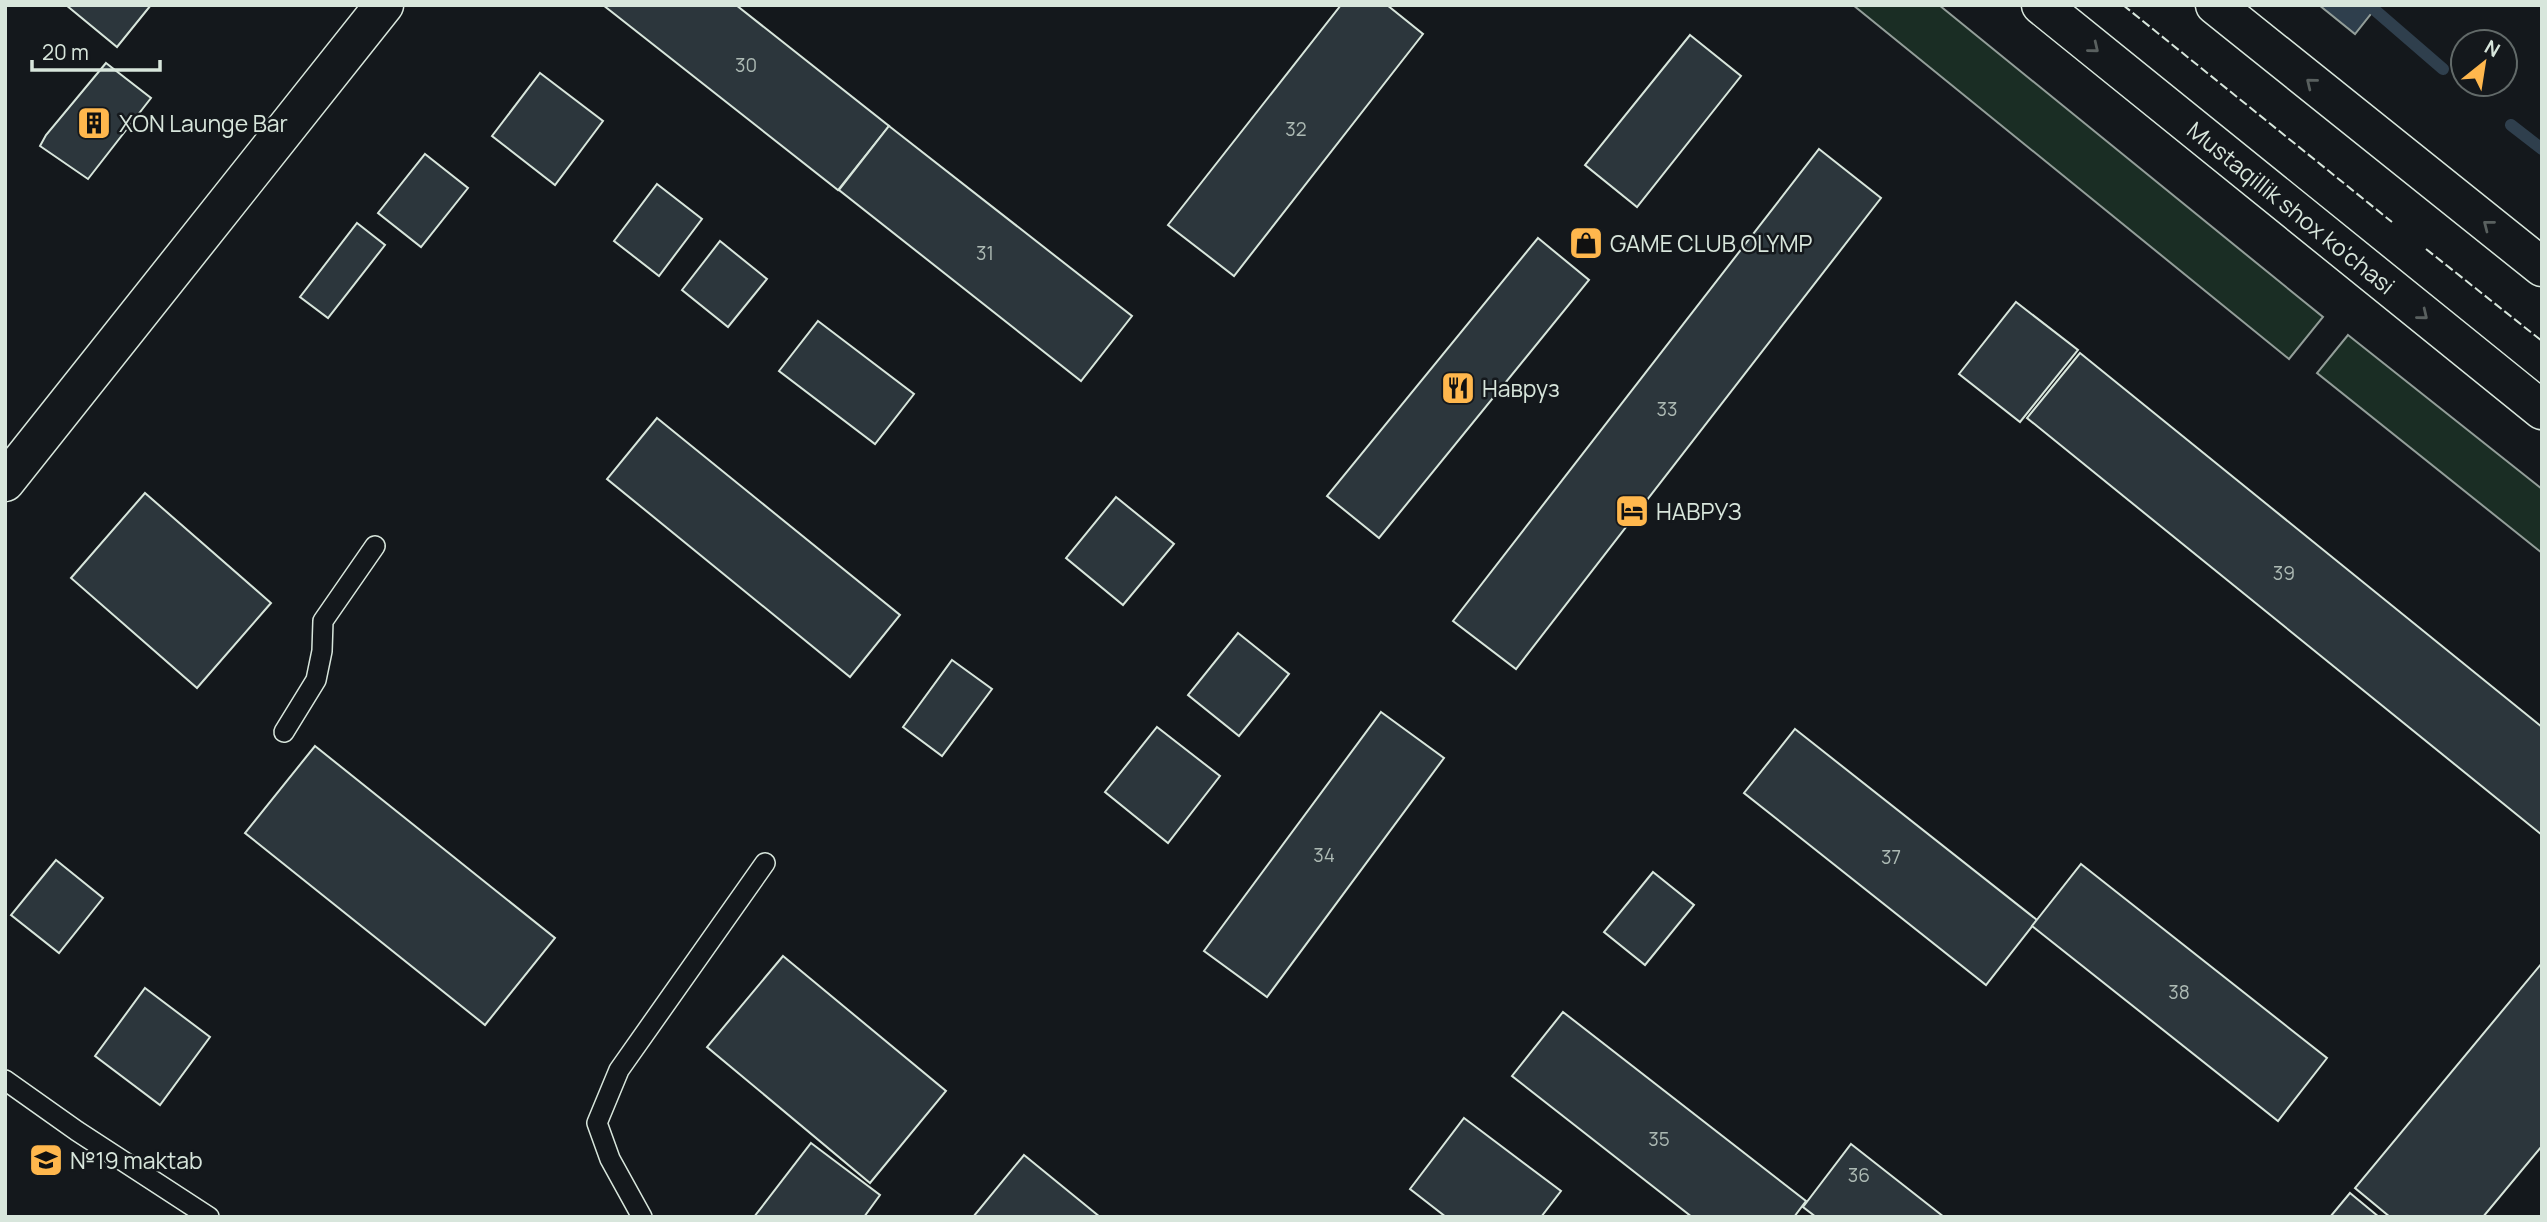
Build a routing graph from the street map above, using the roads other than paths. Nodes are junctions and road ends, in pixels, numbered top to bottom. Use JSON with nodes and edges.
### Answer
{"nodes":[{"id":1,"x":384,"y":5,"type":"edge"},
{"id":2,"x":2041,"y":5,"type":"edge"},
{"id":3,"x":2215,"y":5,"type":"edge"},
{"id":4,"x":2542,"y":267,"type":"edge"},
{"id":5,"x":2542,"y":410,"type":"edge"},
{"id":6,"x":5,"y":482,"type":"edge"},
{"id":7,"x":376,"y":547,"type":"dead end"},
{"id":8,"x":284,"y":732,"type":"dead end"},
{"id":9,"x":765,"y":863,"type":"dead end"},
{"id":10,"x":5,"y":1080,"type":"edge"},
{"id":11,"x":209,"y":1217,"type":"edge"},
{"id":12,"x":642,"y":1217,"type":"edge"}],
"edges":[{"from":1,"to":6,"type":"main road"},
{"from":2,"to":5,"type":"main road","name":"Mustaqillik shox ko'chasi","one_way":true},
{"from":4,"to":3,"type":"main road","one_way":true},
{"from":7,"to":8,"type":"lane"},
{"from":9,"to":12,"type":"lane"},
{"from":10,"to":11,"type":"lane"}]}
